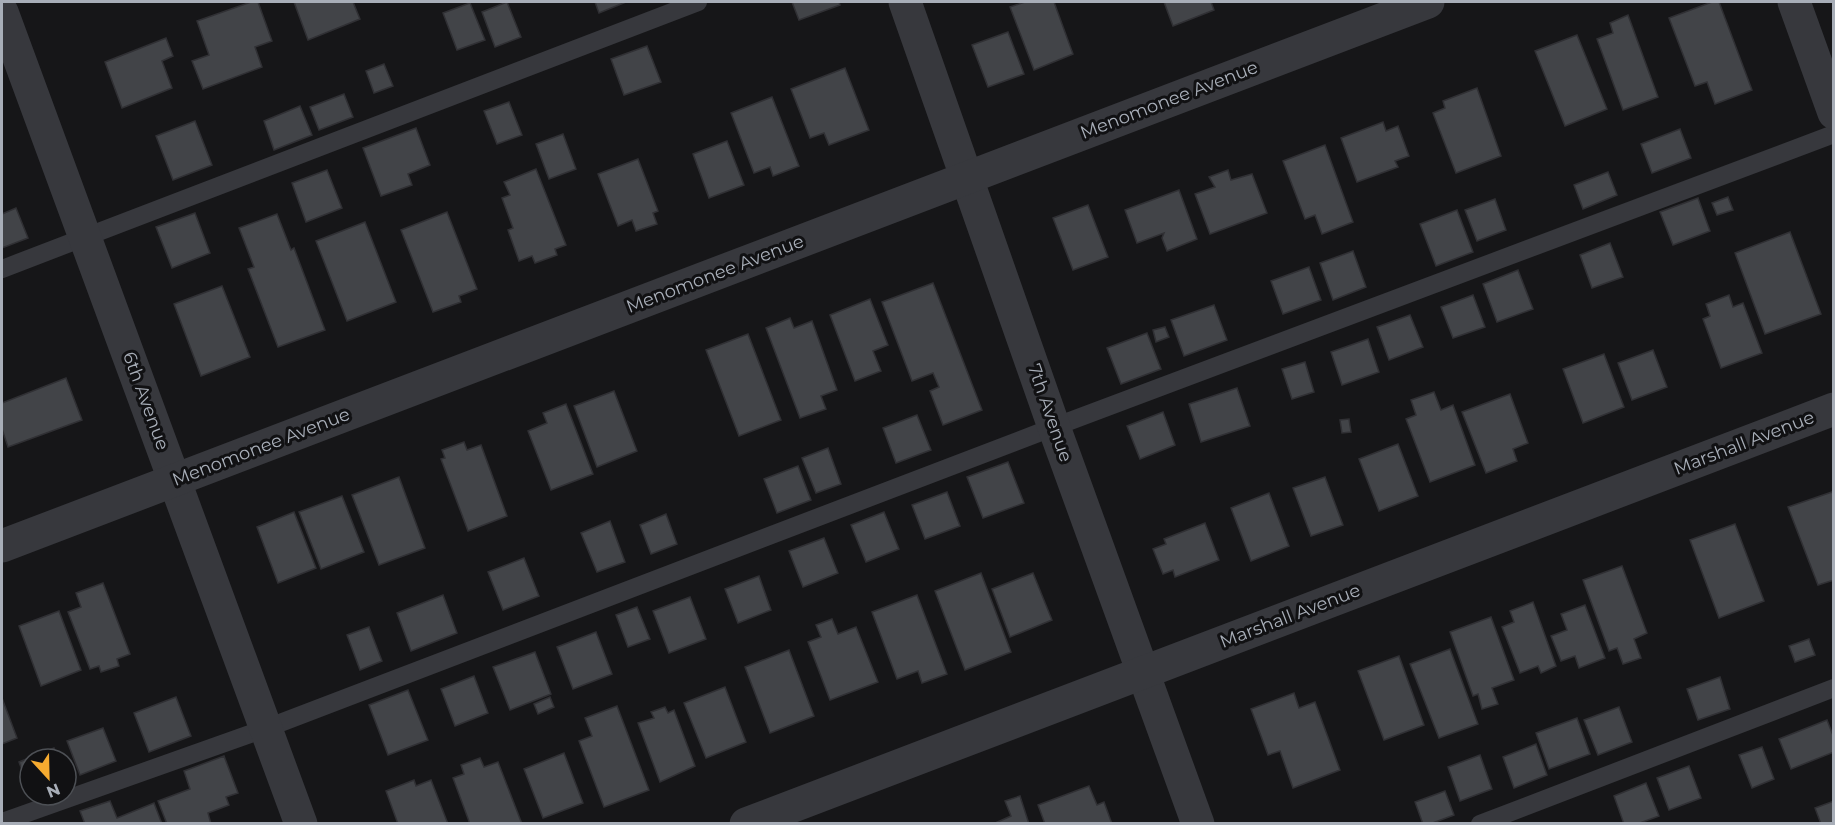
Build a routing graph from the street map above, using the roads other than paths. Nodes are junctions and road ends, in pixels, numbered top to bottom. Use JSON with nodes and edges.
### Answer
{"nodes":[{"id":1,"x":698,"y":2,"type":"edge"},
{"id":2,"x":905,"y":2,"type":"edge"},
{"id":3,"x":1428,"y":2,"type":"edge"},
{"id":4,"x":1794,"y":2,"type":"edge"},
{"id":5,"x":2,"y":12,"type":"edge"},
{"id":6,"x":1833,"y":113,"type":"edge"},
{"id":7,"x":1833,"y":134,"type":"edge"},
{"id":8,"x":967,"y":177,"type":"junction"},
{"id":9,"x":86,"y":237,"type":"junction"},
{"id":10,"x":2,"y":269,"type":"edge"},
{"id":11,"x":1833,"y":409,"type":"edge"},
{"id":12,"x":1054,"y":427,"type":"junction"},
{"id":13,"x":175,"y":480,"type":"junction"},
{"id":14,"x":2,"y":546,"type":"edge"},
{"id":15,"x":1142,"y":672,"type":"junction"},
{"id":16,"x":1833,"y":688,"type":"edge"},
{"id":17,"x":267,"y":728,"type":"junction"},
{"id":18,"x":2,"y":822,"type":"edge"},
{"id":19,"x":301,"y":824,"type":"edge"},
{"id":20,"x":746,"y":824,"type":"edge"},
{"id":21,"x":1198,"y":824,"type":"edge"},
{"id":22,"x":1480,"y":824,"type":"edge"}],
"edges":[{"from":1,"to":9,"type":"lane"},
{"from":2,"to":8,"type":"street","name":"7th Avenue"},
{"from":3,"to":8,"type":"street","name":"Menomonee Avenue"},
{"from":4,"to":6,"type":"street"},
{"from":5,"to":9,"type":"street","name":"6th Avenue"},
{"from":7,"to":12,"type":"lane"},
{"from":8,"to":12,"type":"street","name":"7th Avenue"},
{"from":8,"to":13,"type":"street","name":"Menomonee Avenue"},
{"from":9,"to":10,"type":"lane"},
{"from":9,"to":13,"type":"street","name":"6th Avenue"},
{"from":11,"to":15,"type":"street","name":"Marshall Avenue"},
{"from":12,"to":15,"type":"street","name":"7th Avenue"},
{"from":12,"to":17,"type":"lane"},
{"from":13,"to":14,"type":"street","name":"Menomonee Avenue"},
{"from":13,"to":17,"type":"street","name":"6th Avenue"},
{"from":15,"to":20,"type":"street","name":"Marshall Avenue"},
{"from":15,"to":21,"type":"street","name":"7th Avenue"},
{"from":16,"to":22,"type":"lane"},
{"from":17,"to":18,"type":"lane"},
{"from":17,"to":19,"type":"street","name":"6th Avenue"}]}
